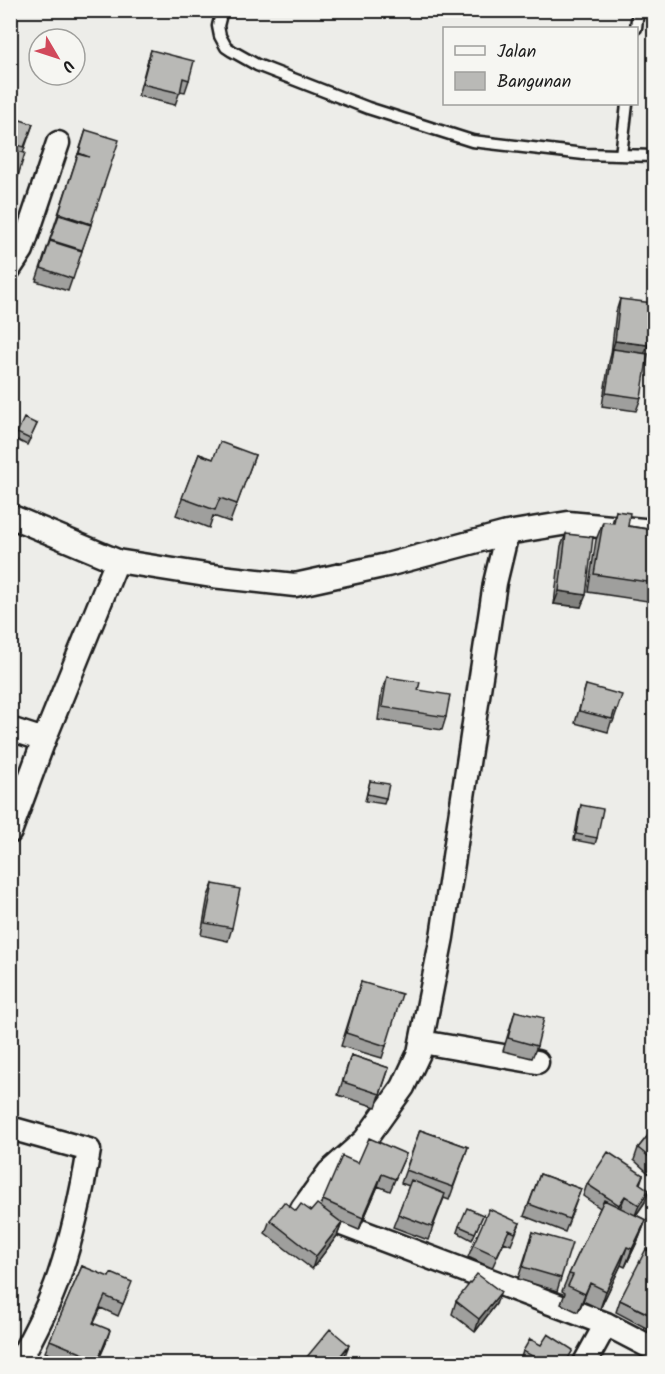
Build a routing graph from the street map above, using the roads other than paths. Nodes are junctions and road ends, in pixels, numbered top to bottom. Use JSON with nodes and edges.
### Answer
{"nodes":[{"id":1,"x":222,"y":10,"type":"edge"},
{"id":2,"x":638,"y":10,"type":"edge"},
{"id":3,"x":636,"y":27,"type":"edge"},
{"id":4,"x":627,"y":105,"type":"edge"},
{"id":5,"x":58,"y":143,"type":"dead end"},
{"id":6,"x":621,"y":155,"type":"junction"},
{"id":7,"x":654,"y":156,"type":"edge"},
{"id":8,"x":10,"y":268,"type":"edge"},
{"id":9,"x":10,"y":516,"type":"edge"},
{"id":10,"x":654,"y":531,"type":"edge"},
{"id":11,"x":507,"y":533,"type":"junction"},
{"id":12,"x":117,"y":561,"type":"junction"},
{"id":13,"x":10,"y":729,"type":"edge"},
{"id":14,"x":45,"y":740,"type":"junction"},
{"id":15,"x":10,"y":832,"type":"edge"},
{"id":16,"x":422,"y":1042,"type":"junction"},
{"id":17,"x":537,"y":1062,"type":"dead end"},
{"id":18,"x":10,"y":1128,"type":"edge"},
{"id":19,"x":606,"y":1324,"type":"junction"},
{"id":20,"x":654,"y":1349,"type":"edge"},
{"id":21,"x":18,"y":1364,"type":"edge"},
{"id":22,"x":584,"y":1364,"type":"edge"}],
"edges":[{"from":1,"to":6,"type":"lane"},
{"from":2,"to":3,"type":"lane"},
{"from":4,"to":6,"type":"lane"},
{"from":5,"to":8,"type":"street"},
{"from":6,"to":7,"type":"lane"},
{"from":9,"to":12,"type":"street"},
{"from":10,"to":11,"type":"street"},
{"from":11,"to":12,"type":"street"},
{"from":11,"to":16,"type":"street"},
{"from":12,"to":14,"type":"street"},
{"from":13,"to":14,"type":"street"},
{"from":14,"to":15,"type":"street"},
{"from":16,"to":17,"type":"street"},
{"from":16,"to":19,"type":"street"},
{"from":18,"to":21,"type":"street"},
{"from":19,"to":20,"type":"street"},
{"from":19,"to":22,"type":"street"}]}
